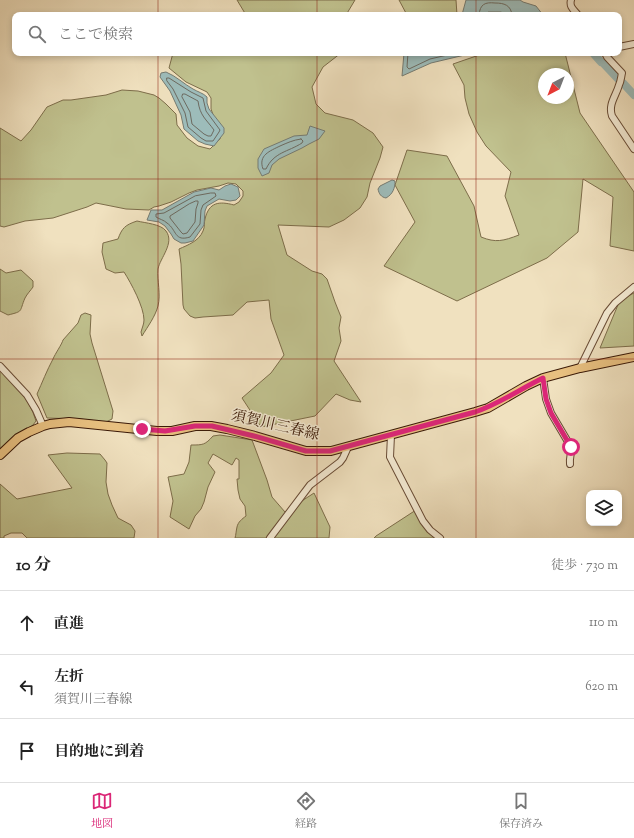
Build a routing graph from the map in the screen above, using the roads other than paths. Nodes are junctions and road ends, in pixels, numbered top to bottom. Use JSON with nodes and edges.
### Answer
{"nodes":[{"id":1,"x":571,"y":0,"type":"edge"},
{"id":2,"x":575,"y":12,"type":"edge"},
{"id":3,"x":634,"y":44,"type":"edge"},
{"id":4,"x":622,"y":46,"type":"edge"},
{"id":5,"x":606,"y":56,"type":"edge"},
{"id":6,"x":634,"y":149,"type":"edge"},
{"id":7,"x":634,"y":287,"type":"edge"},
{"id":8,"x":634,"y":357,"type":"edge"},
{"id":9,"x":0,"y":366,"type":"edge"},
{"id":10,"x":580,"y":368,"type":"junction"},
{"id":11,"x":543,"y":378,"type":"junction"},
{"id":12,"x":43,"y":426,"type":"junction"},
{"id":13,"x":391,"y":435,"type":"junction"},
{"id":14,"x":348,"y":447,"type":"junction"},
{"id":15,"x":0,"y":455,"type":"edge"},
{"id":16,"x":570,"y":464,"type":"dead end"},
{"id":17,"x":270,"y":538,"type":"edge"},
{"id":18,"x":440,"y":538,"type":"edge"}],
"edges":[{"from":1,"to":2,"type":"street"},
{"from":3,"to":4,"type":"street"},
{"from":5,"to":6,"type":"street"},
{"from":7,"to":10,"type":"street"},
{"from":8,"to":10,"type":"main road","name":"須賀川三春線"},
{"from":9,"to":12,"type":"street"},
{"from":10,"to":11,"type":"main road","name":"須賀川三春線"},
{"from":11,"to":13,"type":"main road","name":"須賀川三春線"},
{"from":11,"to":16,"type":"street"},
{"from":12,"to":14,"type":"main road","name":"須賀川三春線"},
{"from":12,"to":15,"type":"main road","name":"須賀川三春線"},
{"from":13,"to":14,"type":"main road","name":"須賀川三春線"},
{"from":13,"to":18,"type":"street"},
{"from":14,"to":17,"type":"street"}]}
